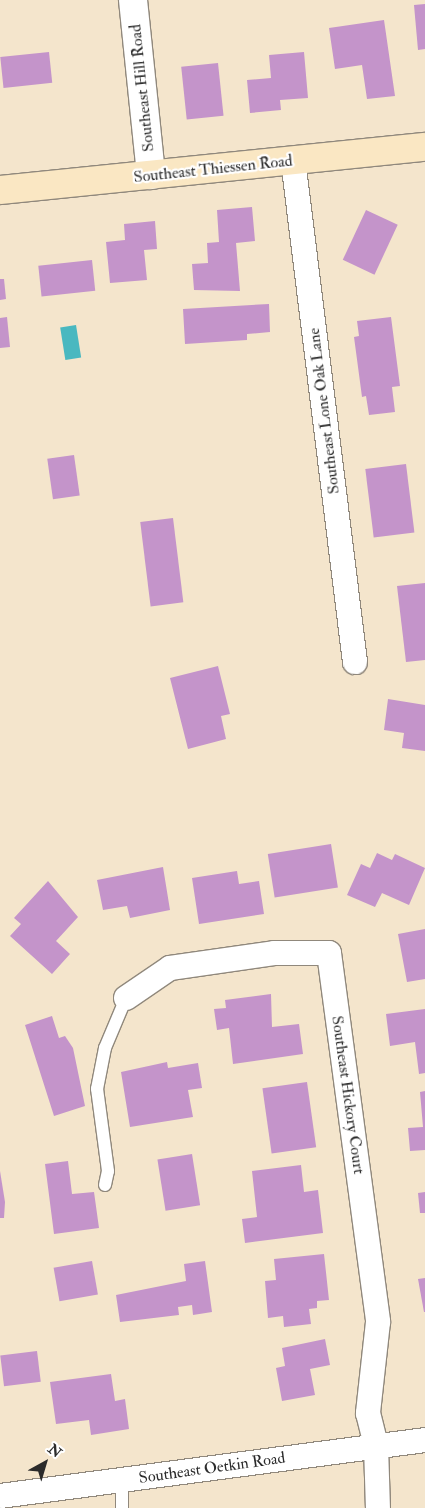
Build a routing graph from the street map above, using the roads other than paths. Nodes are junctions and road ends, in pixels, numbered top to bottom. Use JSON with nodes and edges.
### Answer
{"nodes":[{"id":1,"x":133,"y":0,"type":"edge"},
{"id":2,"x":425,"y":147,"type":"edge"},
{"id":3,"x":294,"y":160,"type":"junction"},
{"id":4,"x":151,"y":175,"type":"junction"},
{"id":5,"x":0,"y":190,"type":"edge"},
{"id":6,"x":355,"y":662,"type":"dead end"},
{"id":7,"x":126,"y":998,"type":"joint"},
{"id":8,"x":105,"y":1185,"type":"dead end"},
{"id":9,"x":425,"y":1440,"type":"edge"},
{"id":10,"x":376,"y":1446,"type":"junction"},
{"id":11,"x":122,"y":1480,"type":"junction"},
{"id":12,"x":0,"y":1496,"type":"edge"},
{"id":13,"x":122,"y":1508,"type":"edge"},
{"id":14,"x":378,"y":1508,"type":"edge"}],
"edges":[{"from":1,"to":4,"type":"street","name":"Southeast Hill Road"},
{"from":2,"to":3,"type":"main road","name":"Southeast Thiessen Road"},
{"from":3,"to":4,"type":"main road","name":"Southeast Thiessen Road"},
{"from":3,"to":6,"type":"street","name":"Southeast Lone Oak Lane"},
{"from":4,"to":5,"type":"main road","name":"Southeast Thiessen Road"},
{"from":7,"to":8,"type":"lane"},
{"from":7,"to":10,"type":"street","name":"Southeast Hickory Court"},
{"from":9,"to":10,"type":"street","name":"Southeast Oetkin Road"},
{"from":10,"to":11,"type":"street","name":"Southeast Oetkin Road"},
{"from":10,"to":14,"type":"street"},
{"from":11,"to":12,"type":"street","name":"Southeast Oetkin Road"},
{"from":11,"to":13,"type":"lane"}]}
